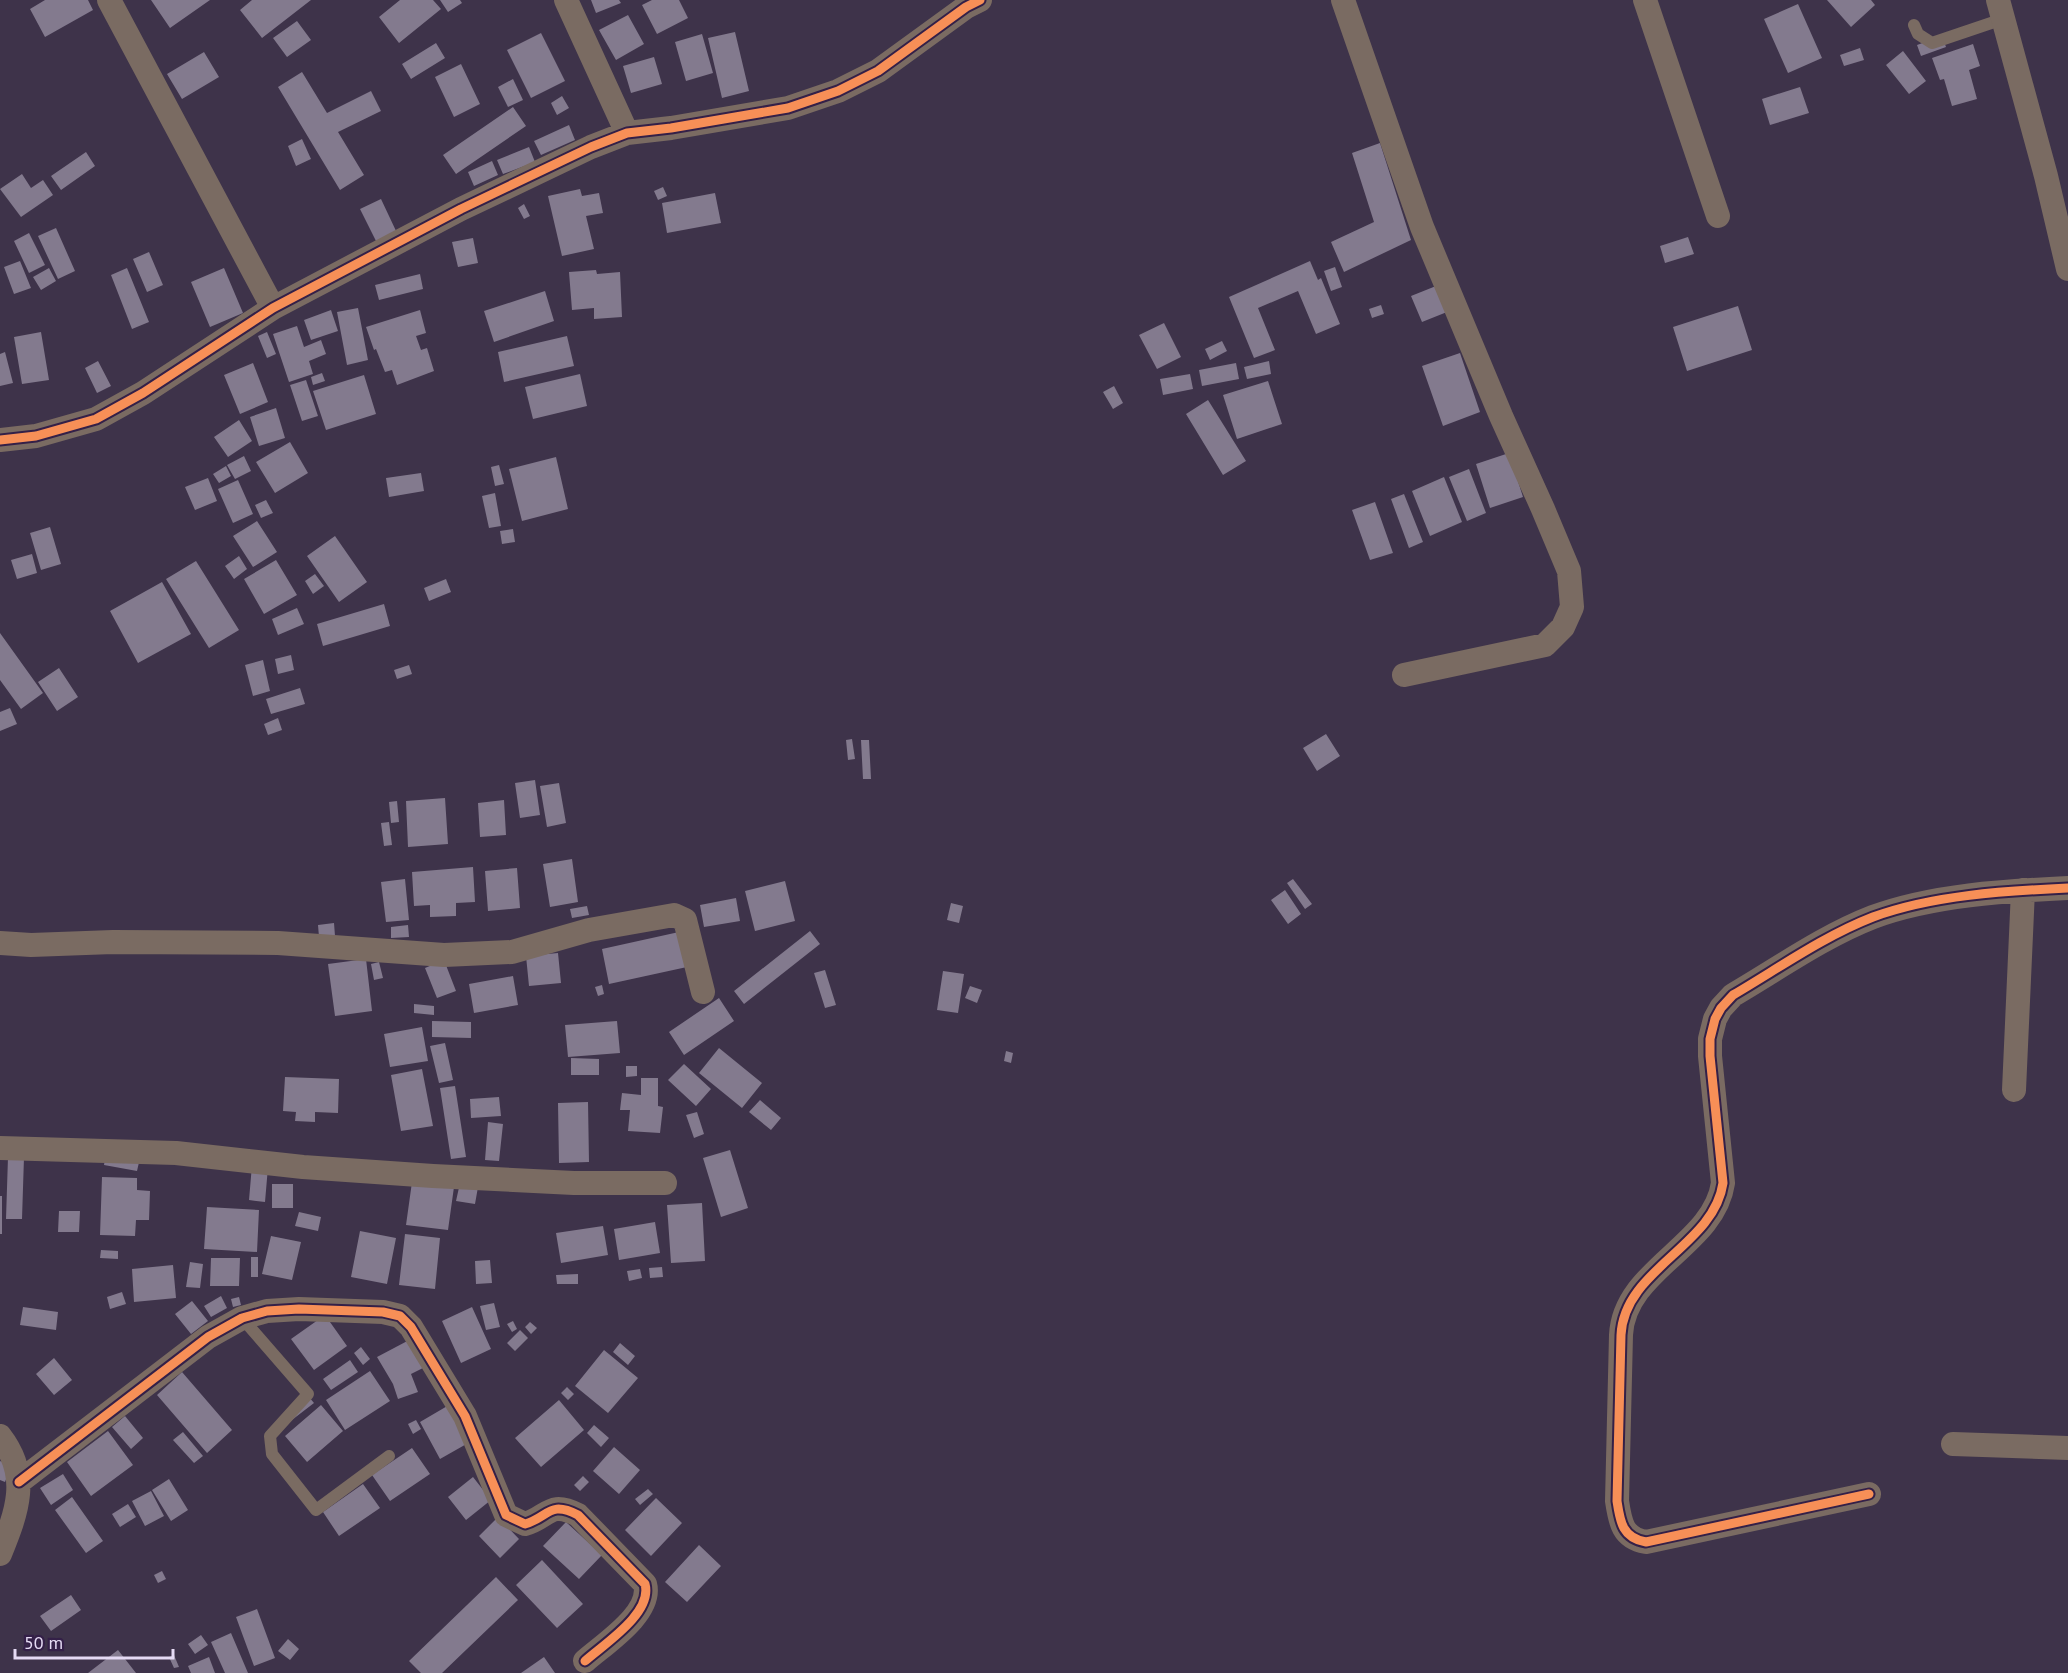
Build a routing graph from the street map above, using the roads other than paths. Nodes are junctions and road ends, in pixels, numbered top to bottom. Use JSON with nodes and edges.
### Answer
{"nodes":[{"id":1,"x":110,"y":0,"type":"edge"},
{"id":2,"x":566,"y":0,"type":"edge"},
{"id":3,"x":980,"y":0,"type":"edge"},
{"id":4,"x":1343,"y":0,"type":"edge"},
{"id":5,"x":1645,"y":0,"type":"edge"},
{"id":6,"x":2000,"y":10,"type":"edge"},
{"id":7,"x":1914,"y":25,"type":"dead end"},
{"id":8,"x":627,"y":133,"type":"junction"},
{"id":9,"x":1718,"y":216,"type":"dead end"},
{"id":10,"x":2068,"y":269,"type":"edge"},
{"id":11,"x":273,"y":308,"type":"junction"},
{"id":12,"x":0,"y":440,"type":"edge"},
{"id":13,"x":1404,"y":675,"type":"dead end"},
{"id":14,"x":2068,"y":888,"type":"edge"},
{"id":15,"x":2023,"y":891,"type":"junction"},
{"id":16,"x":0,"y":944,"type":"edge"},
{"id":17,"x":703,"y":992,"type":"dead end"},
{"id":18,"x":2014,"y":1090,"type":"dead end"},
{"id":19,"x":0,"y":1148,"type":"edge"},
{"id":20,"x":665,"y":1183,"type":"dead end"},
{"id":21,"x":242,"y":1318,"type":"junction"},
{"id":22,"x":0,"y":1436,"type":"edge"},
{"id":23,"x":1953,"y":1444,"type":"dead end"},
{"id":24,"x":2068,"y":1448,"type":"edge"},
{"id":25,"x":389,"y":1456,"type":"dead end"},
{"id":26,"x":19,"y":1482,"type":"junction"},
{"id":27,"x":1869,"y":1494,"type":"dead end"},
{"id":28,"x":0,"y":1554,"type":"edge"},
{"id":29,"x":585,"y":1661,"type":"dead end"}],
"edges":[{"from":1,"to":11,"type":"street"},
{"from":2,"to":8,"type":"street"},
{"from":3,"to":8,"type":"street"},
{"from":4,"to":13,"type":"street"},
{"from":5,"to":9,"type":"street"},
{"from":6,"to":7,"type":"lane"},
{"from":6,"to":10,"type":"street"},
{"from":8,"to":11,"type":"street"},
{"from":11,"to":12,"type":"street"},
{"from":14,"to":15,"type":"street"},
{"from":15,"to":18,"type":"street"},
{"from":15,"to":27,"type":"street"},
{"from":16,"to":17,"type":"street"},
{"from":19,"to":20,"type":"street"},
{"from":21,"to":25,"type":"lane"},
{"from":21,"to":26,"type":"street"},
{"from":21,"to":29,"type":"street"},
{"from":22,"to":26,"type":"street"},
{"from":23,"to":24,"type":"street"},
{"from":26,"to":28,"type":"street"}]}
